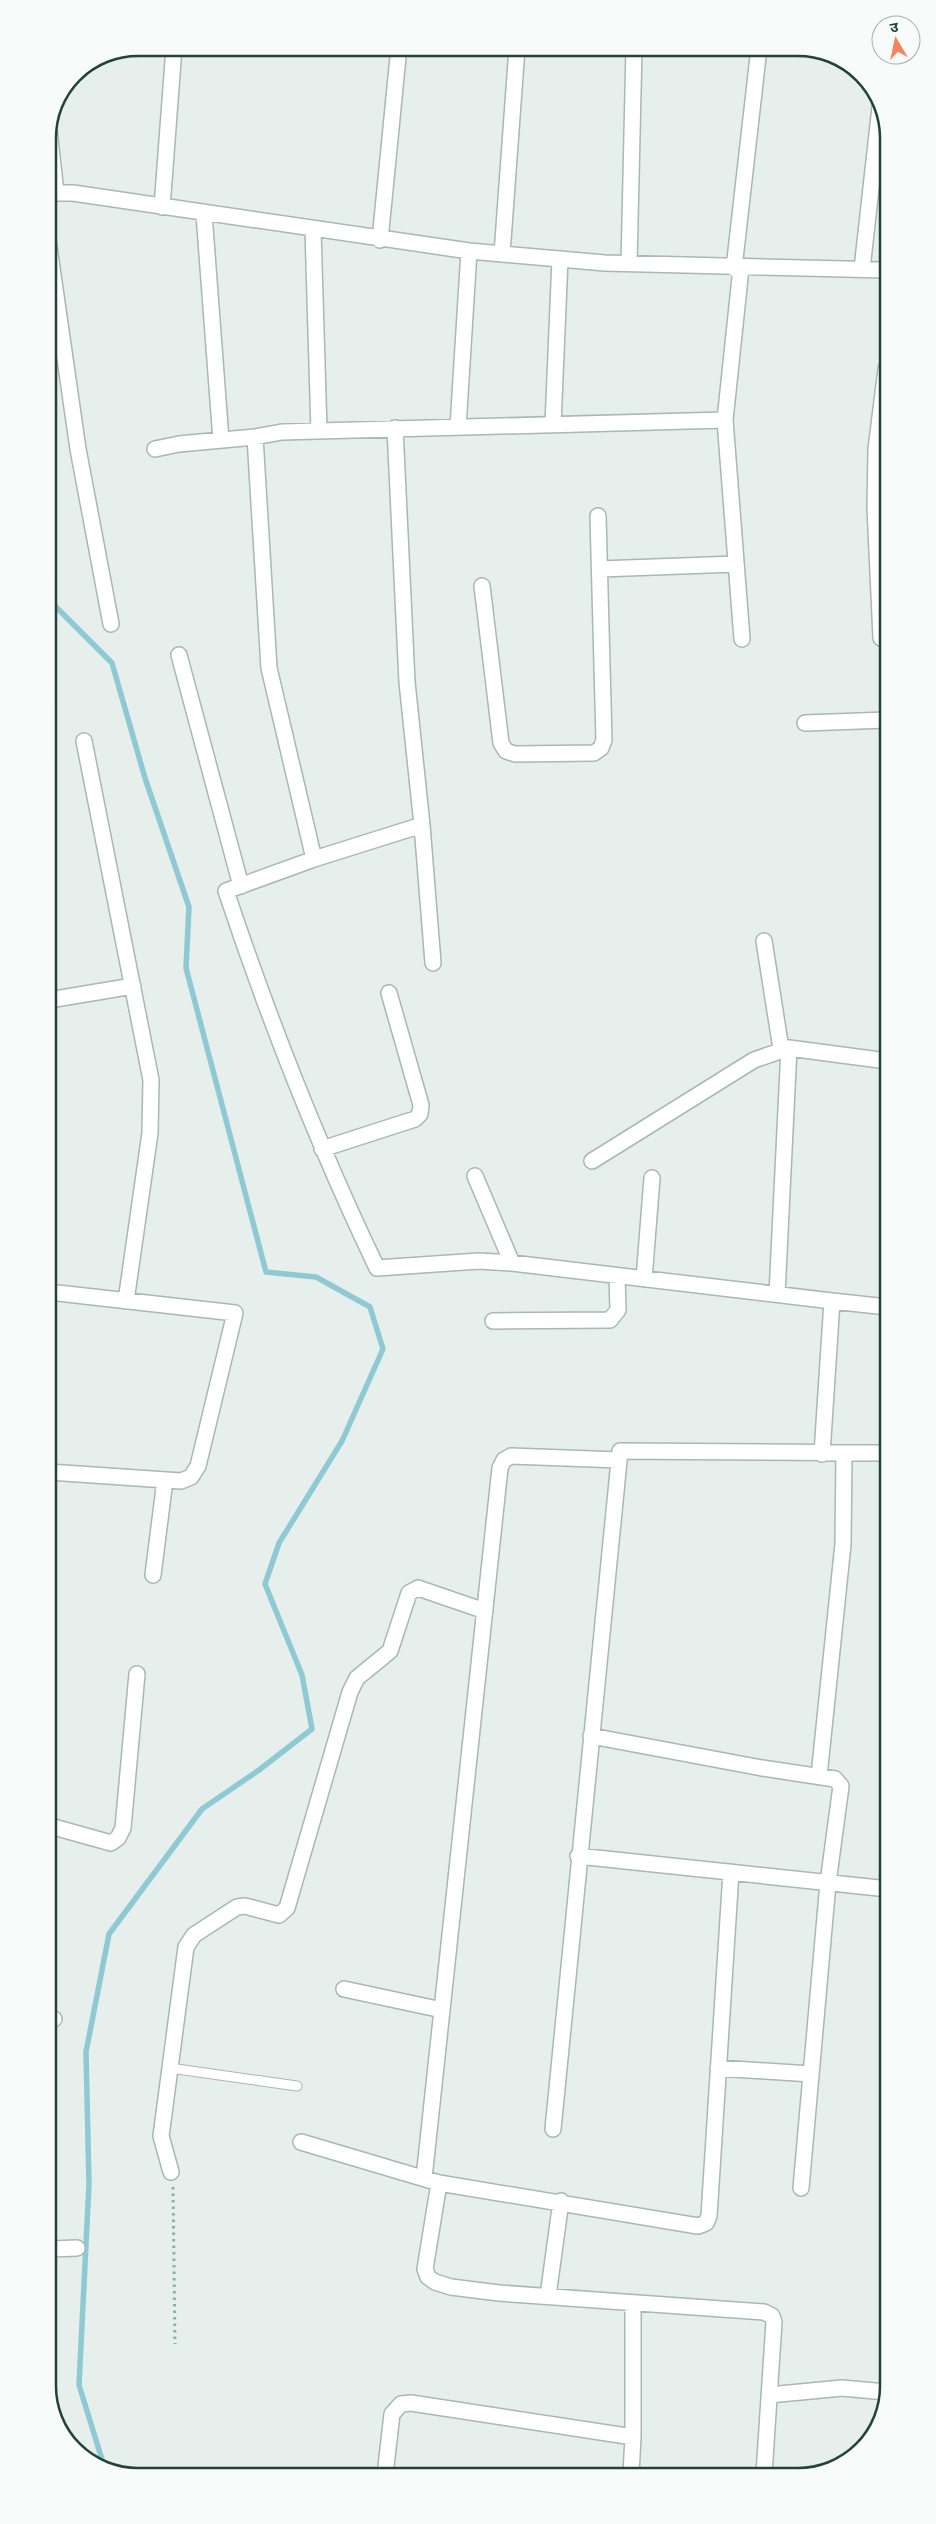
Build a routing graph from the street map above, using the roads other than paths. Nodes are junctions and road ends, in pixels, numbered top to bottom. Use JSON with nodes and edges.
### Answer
{"nodes":[{"id":1,"x":173,"y":56,"type":"edge"},
{"id":2,"x":516,"y":56,"type":"edge"},
{"id":3,"x":634,"y":56,"type":"edge"},
{"id":4,"x":758,"y":56,"type":"edge"},
{"id":5,"x":398,"y":58,"type":"dead end"},
{"id":6,"x":878,"y":123,"type":"edge"},
{"id":7,"x":56,"y":193,"type":"edge"},
{"id":8,"x":162,"y":207,"type":"junction"},
{"id":9,"x":204,"y":214,"type":"junction"},
{"id":10,"x":313,"y":230,"type":"junction"},
{"id":11,"x":380,"y":240,"type":"junction"},
{"id":12,"x":469,"y":251,"type":"junction"},
{"id":13,"x":502,"y":254,"type":"junction"},
{"id":14,"x":560,"y":259,"type":"junction"},
{"id":15,"x":629,"y":264,"type":"junction"},
{"id":16,"x":738,"y":268,"type":"junction"},
{"id":17,"x":862,"y":270,"type":"junction"},
{"id":18,"x":880,"y":270,"type":"edge"},
{"id":19,"x":56,"y":296,"type":"edge"},
{"id":20,"x":880,"y":417,"type":"edge"},
{"id":21,"x":725,"y":420,"type":"junction"},
{"id":22,"x":553,"y":424,"type":"junction"},
{"id":23,"x":458,"y":426,"type":"junction"},
{"id":24,"x":395,"y":428,"type":"junction"},
{"id":25,"x":319,"y":431,"type":"junction"},
{"id":26,"x":255,"y":437,"type":"junction"},
{"id":27,"x":221,"y":440,"type":"junction"},
{"id":28,"x":155,"y":449,"type":"dead end"},
{"id":29,"x":598,"y":516,"type":"dead end"},
{"id":30,"x":736,"y":564,"type":"junction"},
{"id":31,"x":600,"y":570,"type":"junction"},
{"id":32,"x":482,"y":586,"type":"dead end"},
{"id":33,"x":880,"y":606,"type":"edge"},
{"id":34,"x":111,"y":624,"type":"dead end"},
{"id":35,"x":742,"y":639,"type":"dead end"},
{"id":36,"x":179,"y":654,"type":"dead end"},
{"id":37,"x":880,"y":720,"type":"edge"},
{"id":38,"x":805,"y":723,"type":"dead end"},
{"id":39,"x":84,"y":741,"type":"dead end"},
{"id":40,"x":422,"y":825,"type":"junction"},
{"id":41,"x":314,"y":858,"type":"junction"},
{"id":42,"x":241,"y":886,"type":"junction"},
{"id":43,"x":764,"y":941,"type":"dead end"},
{"id":44,"x":433,"y":963,"type":"dead end"},
{"id":45,"x":133,"y":986,"type":"junction"},
{"id":46,"x":389,"y":993,"type":"dead end"},
{"id":47,"x":56,"y":999,"type":"edge"},
{"id":48,"x":785,"y":1049,"type":"junction"},
{"id":49,"x":880,"y":1060,"type":"edge"},
{"id":50,"x":322,"y":1149,"type":"junction"},
{"id":51,"x":592,"y":1162,"type":"dead end"},
{"id":52,"x":475,"y":1176,"type":"dead end"},
{"id":53,"x":652,"y":1178,"type":"dead end"},
{"id":54,"x":512,"y":1263,"type":"junction"},
{"id":55,"x":617,"y":1276,"type":"junction"},
{"id":56,"x":644,"y":1279,"type":"junction"},
{"id":57,"x":56,"y":1293,"type":"edge"},
{"id":58,"x":776,"y":1294,"type":"junction"},
{"id":59,"x":832,"y":1300,"type":"junction"},
{"id":60,"x":126,"y":1301,"type":"junction"},
{"id":61,"x":880,"y":1306,"type":"edge"},
{"id":62,"x":493,"y":1321,"type":"dead end"},
{"id":63,"x":880,"y":1453,"type":"edge"},
{"id":64,"x":822,"y":1454,"type":"junction"},
{"id":65,"x":844,"y":1454,"type":"junction"},
{"id":66,"x":619,"y":1460,"type":"junction"},
{"id":67,"x":56,"y":1472,"type":"edge"},
{"id":68,"x":165,"y":1480,"type":"junction"},
{"id":69,"x":153,"y":1575,"type":"dead end"},
{"id":70,"x":485,"y":1611,"type":"junction"},
{"id":71,"x":137,"y":1674,"type":"dead end"},
{"id":72,"x":591,"y":1736,"type":"junction"},
{"id":73,"x":819,"y":1776,"type":"junction"},
{"id":74,"x":56,"y":1828,"type":"edge"},
{"id":75,"x":578,"y":1856,"type":"junction"},
{"id":76,"x":731,"y":1872,"type":"junction"},
{"id":77,"x":828,"y":1883,"type":"junction"},
{"id":78,"x":880,"y":1888,"type":"edge"},
{"id":79,"x":344,"y":1989,"type":"dead end"},
{"id":80,"x":442,"y":2010,"type":"junction"},
{"id":81,"x":170,"y":2068,"type":"junction"},
{"id":82,"x":718,"y":2068,"type":"junction"},
{"id":83,"x":812,"y":2074,"type":"junction"},
{"id":84,"x":297,"y":2086,"type":"dead end"},
{"id":85,"x":553,"y":2129,"type":"dead end"},
{"id":86,"x":301,"y":2142,"type":"dead end"},
{"id":87,"x":171,"y":2172,"type":"road end"},
{"id":88,"x":424,"y":2178,"type":"junction"},
{"id":89,"x":440,"y":2183,"type":"junction"},
{"id":90,"x":801,"y":2188,"type":"dead end"},
{"id":91,"x":561,"y":2201,"type":"junction"},
{"id":92,"x":77,"y":2248,"type":"dead end"},
{"id":93,"x":56,"y":2249,"type":"edge"},
{"id":94,"x":548,"y":2296,"type":"junction"},
{"id":95,"x":633,"y":2303,"type":"junction"},
{"id":96,"x":879,"y":2391,"type":"edge"},
{"id":97,"x":769,"y":2395,"type":"junction"},
{"id":98,"x":633,"y":2436,"type":"junction"},
{"id":99,"x":386,"y":2468,"type":"edge"},
{"id":100,"x":631,"y":2468,"type":"edge"},
{"id":101,"x":764,"y":2468,"type":"edge"}],
"edges":[{"from":1,"to":8,"type":"street"},
{"from":2,"to":13,"type":"street"},
{"from":3,"to":15,"type":"street"},
{"from":4,"to":16,"type":"street"},
{"from":5,"to":11,"type":"street"},
{"from":6,"to":17,"type":"street"},
{"from":7,"to":8,"type":"street"},
{"from":8,"to":9,"type":"street"},
{"from":9,"to":10,"type":"street"},
{"from":9,"to":27,"type":"street"},
{"from":10,"to":11,"type":"street"},
{"from":10,"to":25,"type":"street"},
{"from":11,"to":12,"type":"street"},
{"from":12,"to":13,"type":"street"},
{"from":12,"to":23,"type":"street"},
{"from":13,"to":14,"type":"street"},
{"from":14,"to":15,"type":"street"},
{"from":14,"to":22,"type":"street"},
{"from":15,"to":16,"type":"street"},
{"from":16,"to":17,"type":"street"},
{"from":16,"to":21,"type":"street"},
{"from":17,"to":18,"type":"street"},
{"from":19,"to":34,"type":"street"},
{"from":20,"to":33,"type":"street"},
{"from":21,"to":22,"type":"street"},
{"from":21,"to":30,"type":"street"},
{"from":22,"to":23,"type":"street"},
{"from":23,"to":24,"type":"street"},
{"from":24,"to":25,"type":"street"},
{"from":24,"to":40,"type":"street"},
{"from":25,"to":26,"type":"street"},
{"from":26,"to":27,"type":"street"},
{"from":26,"to":41,"type":"street"},
{"from":27,"to":28,"type":"street"},
{"from":29,"to":31,"type":"street"},
{"from":30,"to":31,"type":"street"},
{"from":30,"to":35,"type":"street"},
{"from":31,"to":32,"type":"street"},
{"from":36,"to":42,"type":"street"},
{"from":37,"to":38,"type":"street"},
{"from":39,"to":45,"type":"street"},
{"from":40,"to":41,"type":"street"},
{"from":40,"to":44,"type":"street"},
{"from":41,"to":42,"type":"street"},
{"from":42,"to":50,"type":"street"},
{"from":43,"to":48,"type":"street"},
{"from":45,"to":47,"type":"street"},
{"from":45,"to":60,"type":"street"},
{"from":46,"to":50,"type":"street"},
{"from":48,"to":49,"type":"street"},
{"from":48,"to":51,"type":"street"},
{"from":48,"to":58,"type":"street"},
{"from":50,"to":54,"type":"street"},
{"from":52,"to":54,"type":"street"},
{"from":53,"to":56,"type":"street"},
{"from":54,"to":55,"type":"street"},
{"from":55,"to":56,"type":"street"},
{"from":55,"to":62,"type":"street"},
{"from":56,"to":58,"type":"street"},
{"from":57,"to":60,"type":"street"},
{"from":58,"to":59,"type":"street"},
{"from":59,"to":61,"type":"street"},
{"from":59,"to":64,"type":"street"},
{"from":60,"to":68,"type":"street"},
{"from":63,"to":65,"type":"street"},
{"from":64,"to":65,"type":"street"},
{"from":64,"to":66,"type":"street"},
{"from":65,"to":73,"type":"street"},
{"from":66,"to":70,"type":"street"},
{"from":66,"to":72,"type":"street"},
{"from":67,"to":68,"type":"street"},
{"from":68,"to":69,"type":"street"},
{"from":70,"to":80,"type":"street"},
{"from":70,"to":81,"type":"street"},
{"from":71,"to":74,"type":"street"},
{"from":72,"to":73,"type":"street"},
{"from":72,"to":75,"type":"street"},
{"from":73,"to":77,"type":"street"},
{"from":75,"to":76,"type":"street"},
{"from":75,"to":85,"type":"street"},
{"from":76,"to":77,"type":"street"},
{"from":76,"to":82,"type":"street"},
{"from":77,"to":78,"type":"street"},
{"from":77,"to":83,"type":"street"},
{"from":79,"to":80,"type":"street"},
{"from":80,"to":88,"type":"street"},
{"from":81,"to":84,"type":"lane"},
{"from":81,"to":87,"type":"street"},
{"from":82,"to":83,"type":"street"},
{"from":82,"to":91,"type":"street"},
{"from":83,"to":90,"type":"street"},
{"from":86,"to":88,"type":"street"},
{"from":88,"to":89,"type":"street"},
{"from":89,"to":91,"type":"street"},
{"from":89,"to":94,"type":"street"},
{"from":91,"to":94,"type":"street"},
{"from":92,"to":93,"type":"street"},
{"from":94,"to":95,"type":"street"},
{"from":95,"to":97,"type":"street"},
{"from":95,"to":98,"type":"street"},
{"from":96,"to":97,"type":"street"},
{"from":97,"to":101,"type":"street"},
{"from":98,"to":99,"type":"street"},
{"from":98,"to":100,"type":"street"}]}
